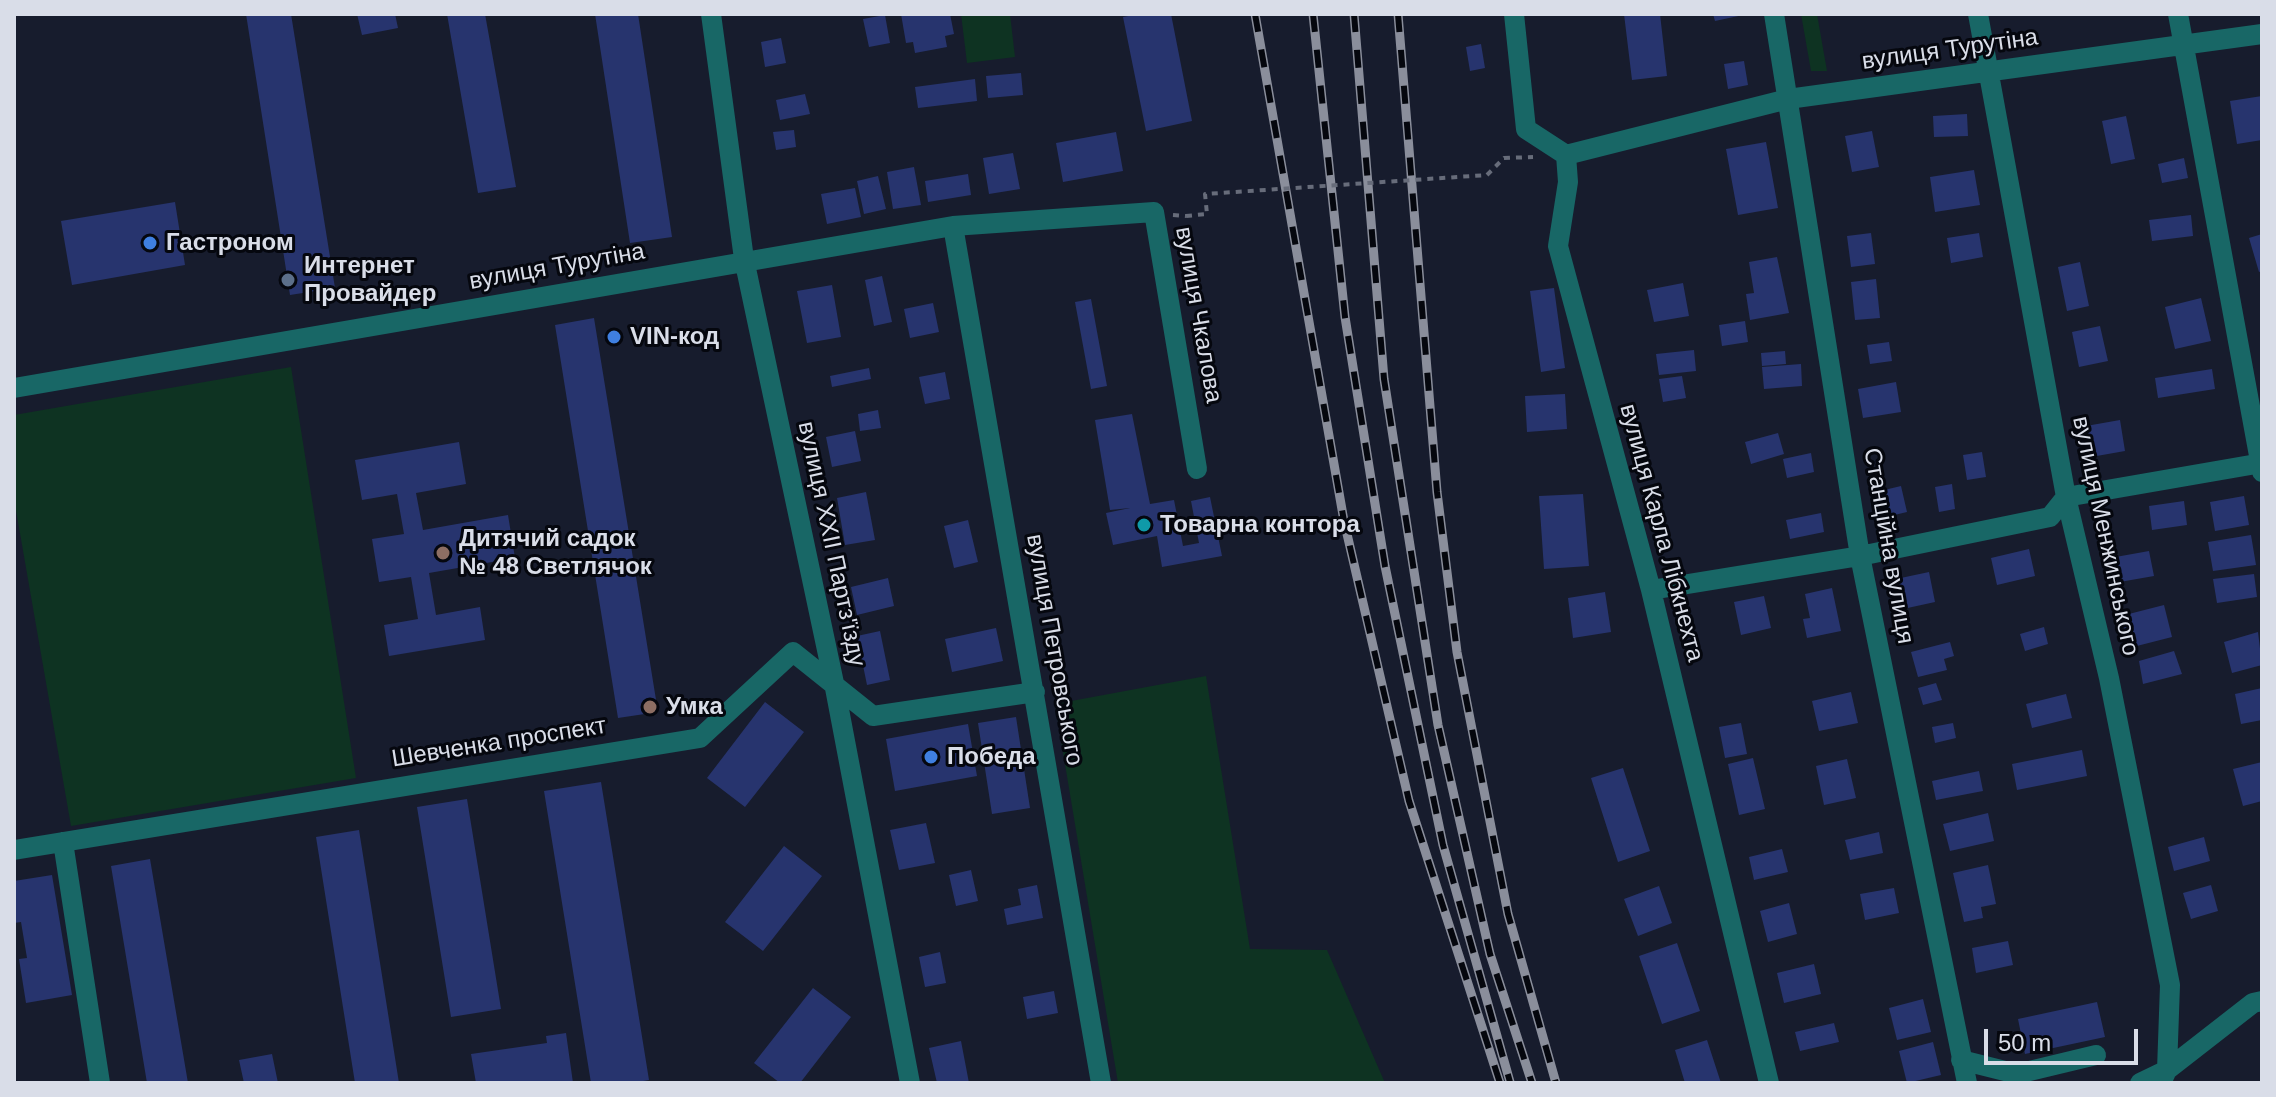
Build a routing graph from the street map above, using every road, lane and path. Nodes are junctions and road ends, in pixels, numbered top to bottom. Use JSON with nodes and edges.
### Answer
{"nodes":[{"id":1,"x":711,"y":14,"type":"edge"},
{"id":2,"x":1514,"y":14,"type":"edge"},
{"id":3,"x":1774,"y":14,"type":"edge"},
{"id":4,"x":1978,"y":14,"type":"edge"},
{"id":5,"x":2178,"y":14,"type":"edge"},
{"id":6,"x":2262,"y":34,"type":"edge"},
{"id":7,"x":2184,"y":45,"type":"junction"},
{"id":8,"x":1988,"y":70,"type":"junction"},
{"id":9,"x":1788,"y":99,"type":"junction"},
{"id":10,"x":1566,"y":155,"type":"junction"},
{"id":11,"x":1111,"y":214,"type":"joint"},
{"id":12,"x":1186,"y":216,"type":"dead end"},
{"id":13,"x":953,"y":226,"type":"junction"},
{"id":14,"x":744,"y":259,"type":"junction"},
{"id":15,"x":14,"y":388,"type":"edge"},
{"id":16,"x":2261,"y":466,"type":"edge"},
{"id":17,"x":1197,"y":469,"type":"dead end"},
{"id":18,"x":2066,"y":497,"type":"junction"},
{"id":19,"x":1860,"y":556,"type":"junction"},
{"id":20,"x":1651,"y":590,"type":"junction"},
{"id":21,"x":834,"y":683,"type":"junction"},
{"id":22,"x":1035,"y":692,"type":"junction"},
{"id":23,"x":63,"y":842,"type":"junction"},
{"id":24,"x":14,"y":850,"type":"edge"},
{"id":25,"x":2262,"y":1001,"type":"edge"},
{"id":26,"x":2096,"y":1055,"type":"dead end"},
{"id":27,"x":1961,"y":1060,"type":"junction"},
{"id":28,"x":2055,"y":1074,"type":"edge"},
{"id":29,"x":2164,"y":1076,"type":"edge"},
{"id":30,"x":100,"y":1083,"type":"edge"},
{"id":31,"x":910,"y":1083,"type":"edge"},
{"id":32,"x":1101,"y":1083,"type":"edge"},
{"id":33,"x":1769,"y":1083,"type":"edge"},
{"id":34,"x":1967,"y":1083,"type":"edge"},
{"id":35,"x":2140,"y":1083,"type":"edge"}],
"edges":[{"from":1,"to":14,"type":"street","name":"вулиця XXII Партз'їзду"},
{"from":2,"to":10,"type":"street"},
{"from":3,"to":9,"type":"street","name":"Станційна вулиця"},
{"from":4,"to":8,"type":"street","name":"вулиця Менжинського"},
{"from":5,"to":7,"type":"street"},
{"from":6,"to":7,"type":"street","name":"вулиця Турутіна"},
{"from":7,"to":8,"type":"street","name":"вулиця Турутіна"},
{"from":7,"to":16,"type":"street"},
{"from":8,"to":9,"type":"street","name":"вулиця Турутіна"},
{"from":8,"to":18,"type":"street","name":"вулиця Менжинського"},
{"from":9,"to":10,"type":"street","name":"вулиця Турутіна"},
{"from":9,"to":19,"type":"street","name":"Станційна вулиця"},
{"from":10,"to":12,"type":"path","bridge":true},
{"from":10,"to":20,"type":"street","name":"вулиця Карла Лібкнехта"},
{"from":11,"to":13,"type":"street","name":"вулиця Турутіна"},
{"from":11,"to":17,"type":"street","name":"вулиця Чкалова"},
{"from":13,"to":14,"type":"street","name":"вулиця Турутіна"},
{"from":13,"to":22,"type":"street","name":"вулиця Петровського"},
{"from":14,"to":15,"type":"street","name":"вулиця Турутіна"},
{"from":14,"to":21,"type":"street","name":"вулиця XXII Партз'їзду"},
{"from":16,"to":18,"type":"street"},
{"from":18,"to":19,"type":"street"},
{"from":18,"to":29,"type":"street","name":"вулиця Менжинського"},
{"from":19,"to":20,"type":"street"},
{"from":19,"to":27,"type":"street","name":"Станційна вулиця"},
{"from":20,"to":33,"type":"street","name":"вулиця Карла Лібкнехта"},
{"from":21,"to":22,"type":"street","name":"Шевченка проспект"},
{"from":21,"to":23,"type":"street","name":"Шевченка проспект"},
{"from":21,"to":31,"type":"street","name":"вулиця XXII Партз'їзду"},
{"from":22,"to":32,"type":"street","name":"вулиця Петровського"},
{"from":23,"to":24,"type":"street","name":"Шевченка проспект"},
{"from":23,"to":30,"type":"street"},
{"from":25,"to":29,"type":"street"},
{"from":26,"to":28,"type":"street"},
{"from":27,"to":28,"type":"street"},
{"from":27,"to":34,"type":"street","name":"Станційна вулиця"},
{"from":29,"to":35,"type":"street"}]}
